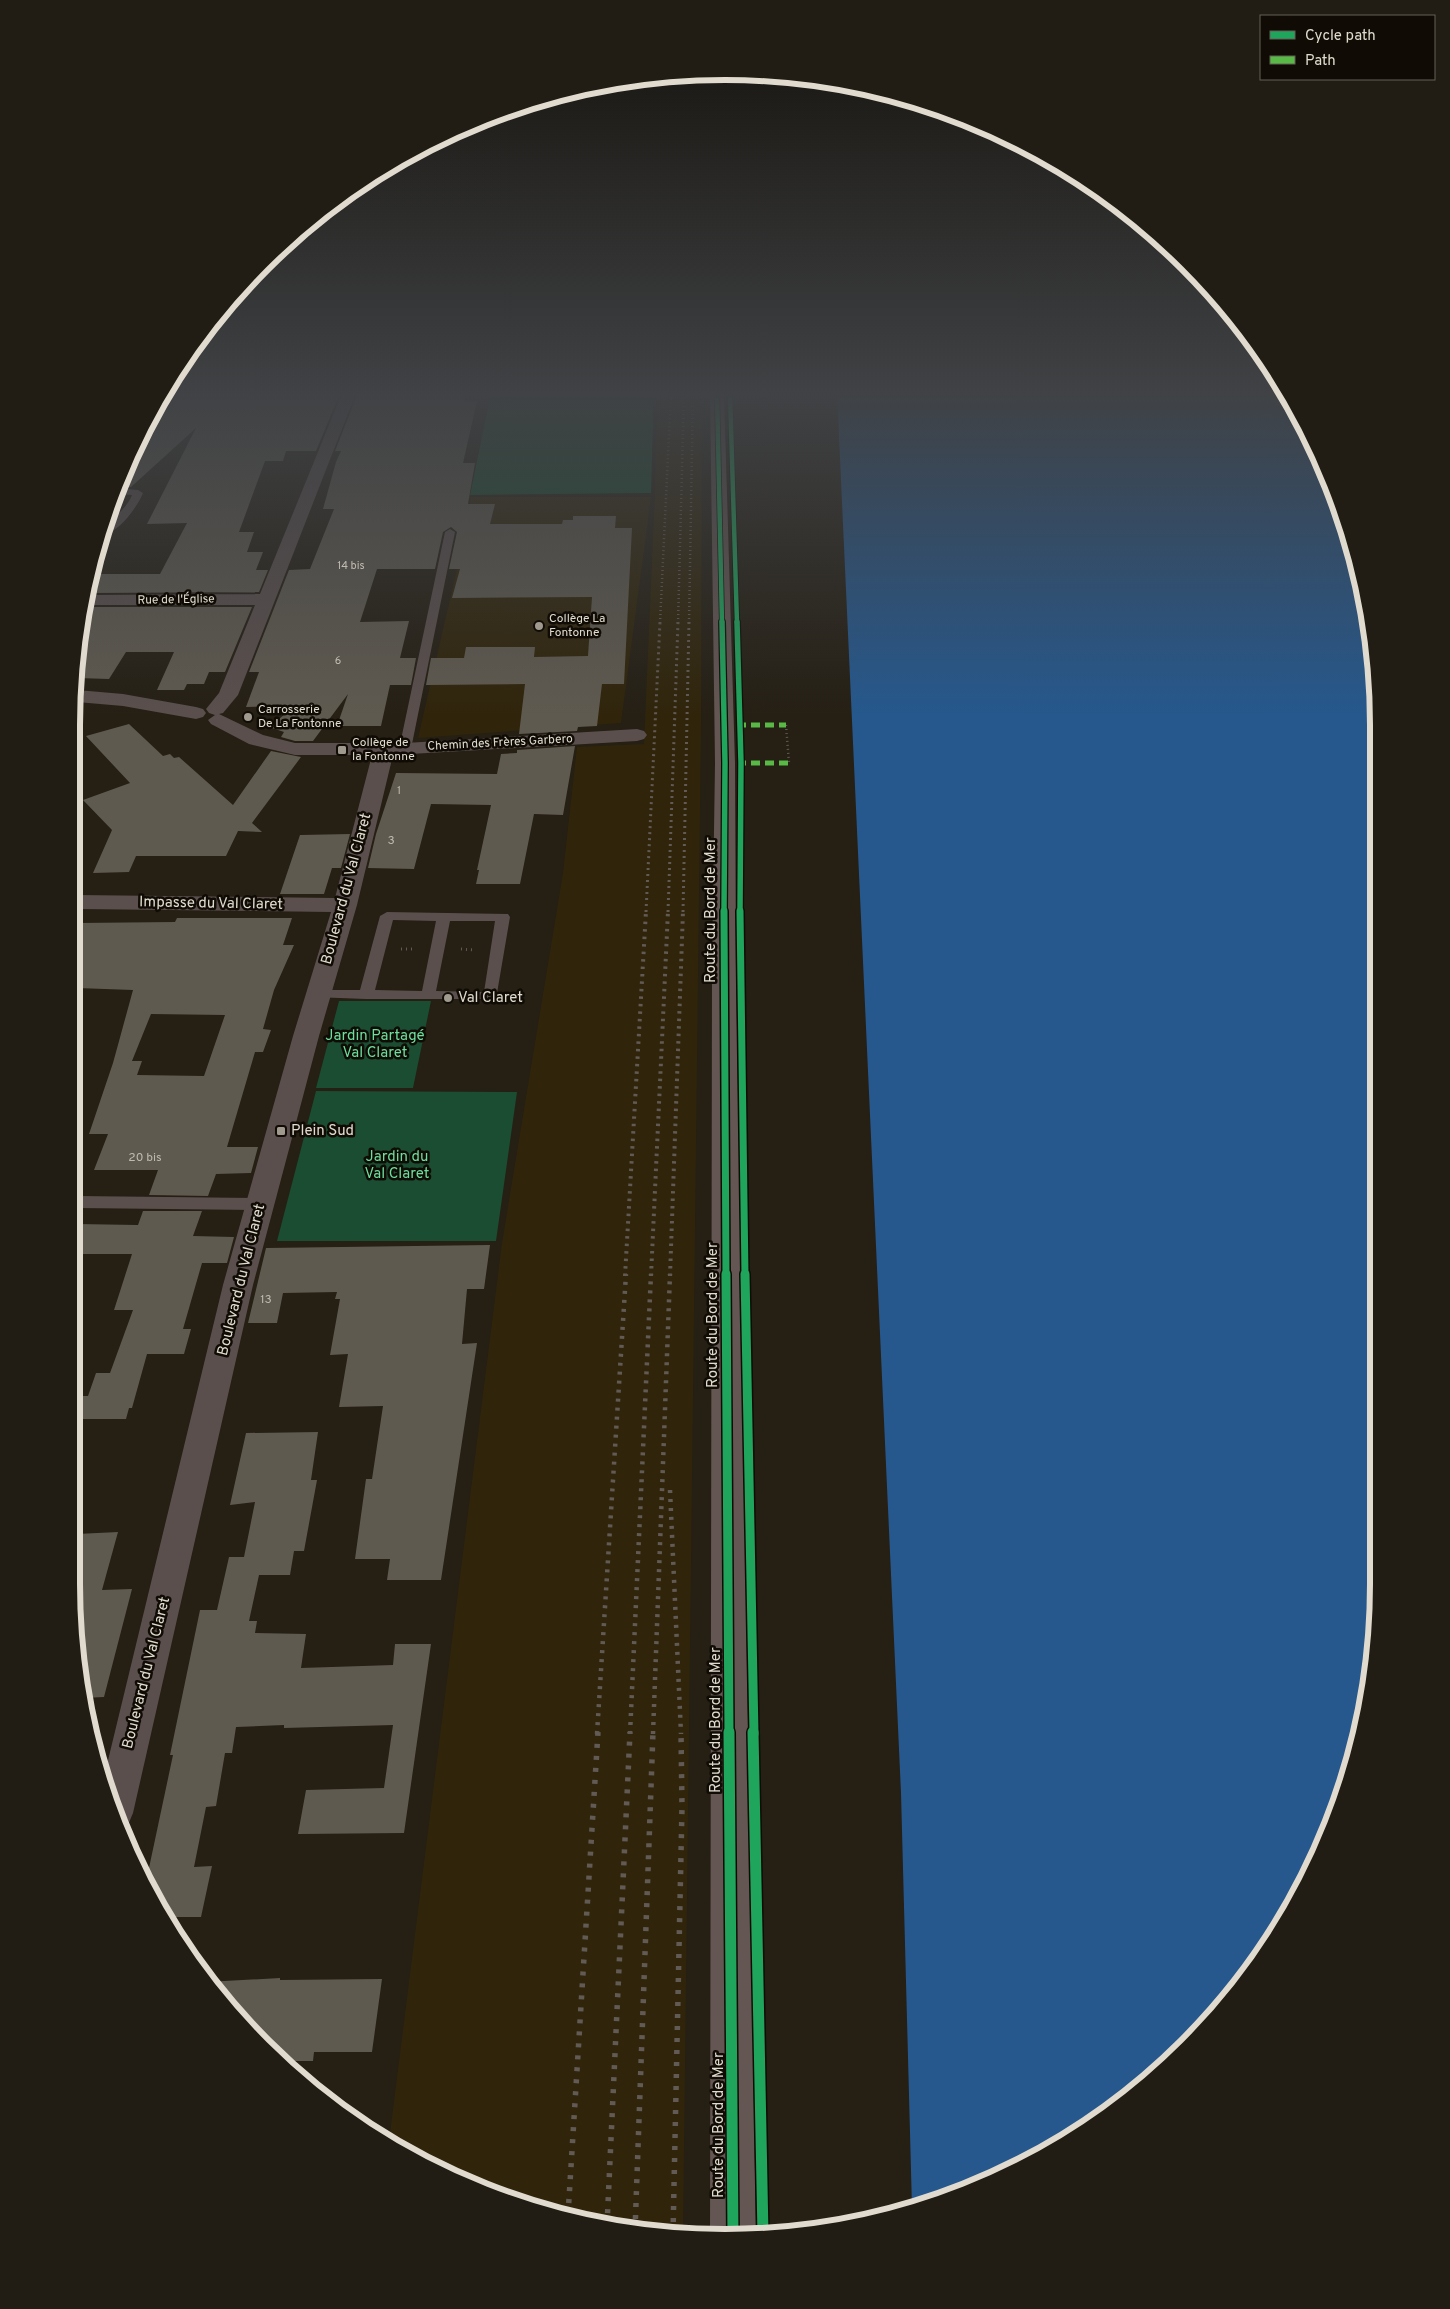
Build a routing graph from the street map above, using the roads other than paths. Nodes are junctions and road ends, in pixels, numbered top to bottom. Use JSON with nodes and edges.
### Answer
{"nodes":[{"id":1,"x":135,"y":501,"type":"edge"},
{"id":2,"x":305,"y":501,"type":"edge"},
{"id":3,"x":719,"y":501,"type":"edge"},
{"id":4,"x":114,"y":518,"type":"edge"},
{"id":5,"x":122,"y":518,"type":"junction"},
{"id":6,"x":111,"y":527,"type":"edge"},
{"id":7,"x":450,"y":532,"type":"dead end"},
{"id":8,"x":265,"y":599,"type":"junction"},
{"id":9,"x":92,"y":600,"type":"edge"},
{"id":10,"x":81,"y":696,"type":"edge"},
{"id":11,"x":217,"y":714,"type":"junction"},
{"id":12,"x":637,"y":734,"type":"dead end"},
{"id":13,"x":394,"y":749,"type":"junction"},
{"id":14,"x":80,"y":902,"type":"edge"},
{"id":15,"x":345,"y":905,"type":"junction"},
{"id":16,"x":444,"y":917,"type":"junction"},
{"id":17,"x":318,"y":994,"type":"junction"},
{"id":18,"x":366,"y":994,"type":"junction"},
{"id":19,"x":428,"y":996,"type":"junction"},
{"id":20,"x":80,"y":1202,"type":"edge"},
{"id":21,"x":261,"y":1204,"type":"junction"},
{"id":22,"x":117,"y":1800,"type":"edge"},
{"id":23,"x":733,"y":2229,"type":"edge"}],
"edges":[{"from":1,"to":5,"type":"lane"},
{"from":2,"to":8,"type":"street"},
{"from":3,"to":23,"type":"main road","name":"Route du Bord de Mer"},
{"from":4,"to":5,"type":"lane"},
{"from":5,"to":6,"type":"lane"},
{"from":7,"to":13,"type":"lane"},
{"from":8,"to":9,"type":"street","name":"Rue de l'Église"},
{"from":8,"to":11,"type":"street"},
{"from":10,"to":11,"type":"street"},
{"from":11,"to":13,"type":"street","name":"Chemin des Frères Garbero"},
{"from":12,"to":13,"type":"street","name":"Chemin des Frères Garbero"},
{"from":13,"to":15,"type":"street","name":"Boulevard du Val Claret"},
{"from":14,"to":15,"type":"street","name":"Impasse du Val Claret"},
{"from":15,"to":17,"type":"street","name":"Boulevard du Val Claret"},
{"from":16,"to":18,"type":"lane"},
{"from":16,"to":19,"type":"lane"},
{"from":16,"to":19,"type":"lane"},
{"from":17,"to":18,"type":"lane"},
{"from":17,"to":21,"type":"street","name":"Boulevard du Val Claret"},
{"from":18,"to":19,"type":"lane"},
{"from":20,"to":21,"type":"lane"},
{"from":21,"to":22,"type":"street","name":"Boulevard du Val Claret"}]}
